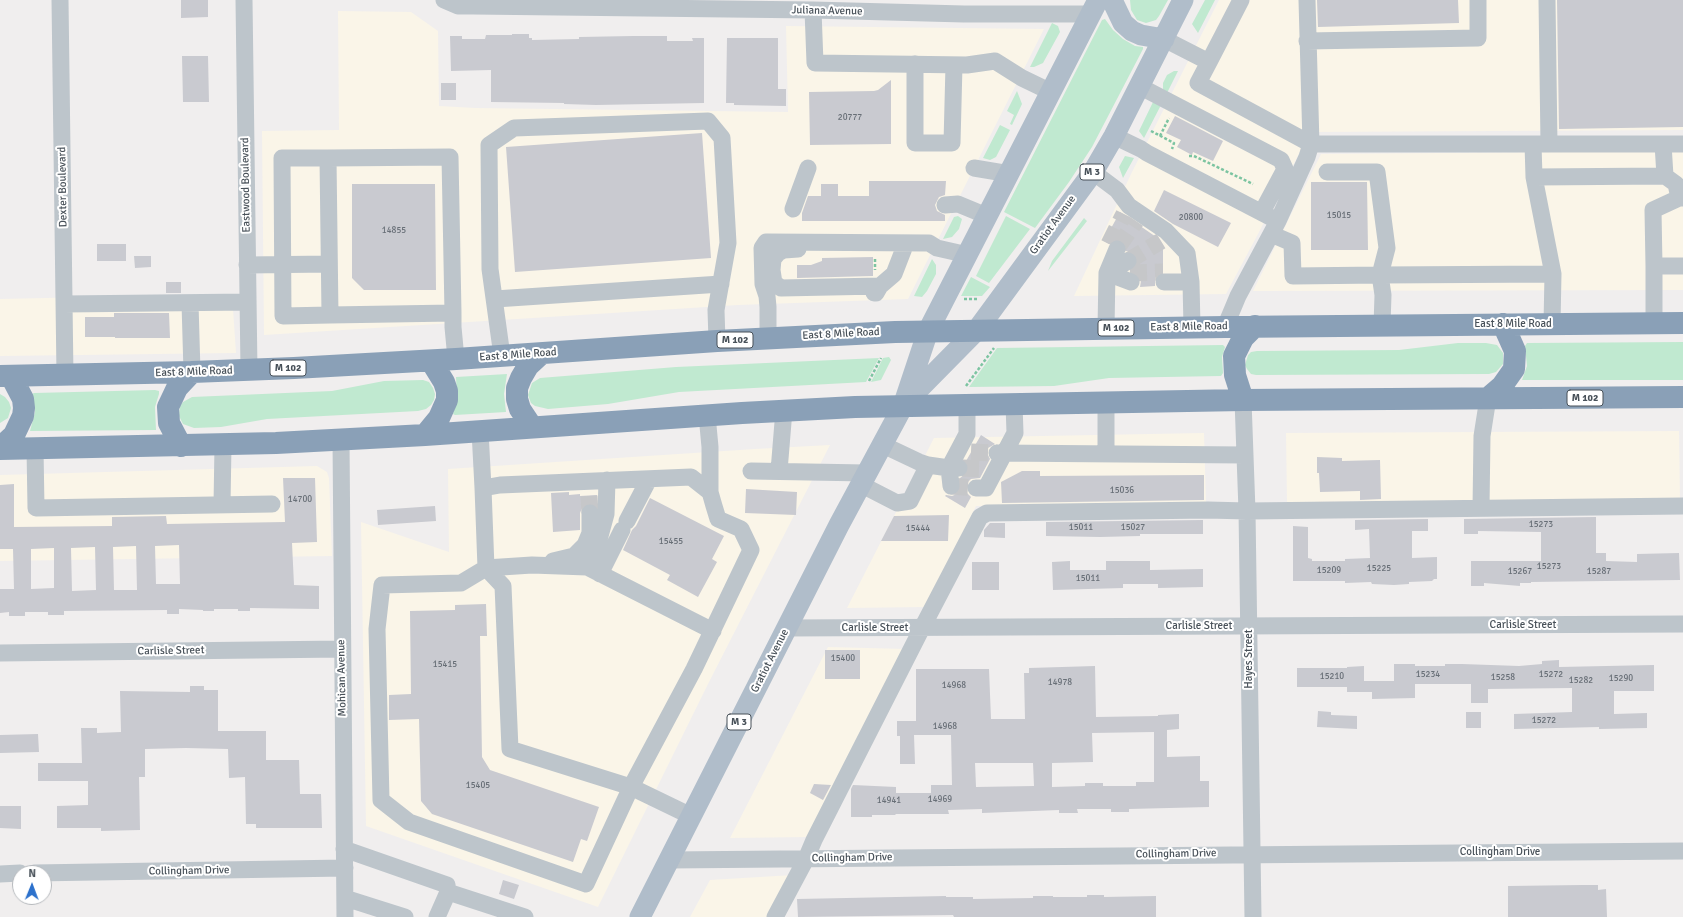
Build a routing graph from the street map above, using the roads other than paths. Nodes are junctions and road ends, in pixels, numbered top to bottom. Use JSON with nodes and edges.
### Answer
{"nodes":[{"id":1,"x":60,"y":0,"type":"edge"},
{"id":2,"x":244,"y":0,"type":"edge"},
{"id":3,"x":444,"y":0,"type":"edge"},
{"id":4,"x":1112,"y":0,"type":"edge"},
{"id":5,"x":1183,"y":0,"type":"edge"},
{"id":6,"x":1241,"y":0,"type":"edge"},
{"id":7,"x":1307,"y":0,"type":"edge"},
{"id":8,"x":1478,"y":0,"type":"edge"},
{"id":9,"x":1547,"y":0,"type":"edge"},
{"id":10,"x":968,"y":7,"type":"edge"},
{"id":11,"x":1095,"y":7,"type":"edge"},
{"id":12,"x":813,"y":10,"type":"junction"},
{"id":13,"x":1164,"y":39,"type":"junction"},
{"id":14,"x":1307,"y":41,"type":"junction"},
{"id":15,"x":1209,"y":62,"type":"junction"},
{"id":16,"x":915,"y":64,"type":"junction"},
{"id":17,"x":954,"y":65,"type":"junction"},
{"id":18,"x":1139,"y":86,"type":"junction"},
{"id":19,"x":1051,"y":92,"type":"junction"},
{"id":20,"x":1114,"y":136,"type":"junction"},
{"id":21,"x":1311,"y":144,"type":"junction"},
{"id":22,"x":1372,"y":144,"type":"junction"},
{"id":23,"x":1541,"y":144,"type":"junction"},
{"id":24,"x":1663,"y":144,"type":"junction"},
{"id":25,"x":1683,"y":144,"type":"edge"},
{"id":26,"x":328,"y":158,"type":"junction"},
{"id":27,"x":808,"y":168,"type":"dead end"},
{"id":28,"x":974,"y":168,"type":"dead end"},
{"id":29,"x":1093,"y":172,"type":"junction"},
{"id":30,"x":1327,"y":172,"type":"dead end"},
{"id":31,"x":1377,"y":172,"type":"junction"},
{"id":32,"x":1010,"y":174,"type":"junction"},
{"id":33,"x":1665,"y":176,"type":"junction"},
{"id":34,"x":1534,"y":177,"type":"junction"},
{"id":35,"x":1681,"y":198,"type":"edge"},
{"id":36,"x":793,"y":209,"type":"dead end"},
{"id":37,"x":945,"y":209,"type":"dead end"},
{"id":38,"x":1262,"y":212,"type":"junction"},
{"id":39,"x":986,"y":220,"type":"junction"},
{"id":40,"x":1274,"y":227,"type":"junction"},
{"id":41,"x":904,"y":247,"type":"junction"},
{"id":42,"x":968,"y":255,"type":"junction"},
{"id":43,"x":283,"y":264,"type":"junction"},
{"id":44,"x":329,"y":264,"type":"junction"},
{"id":45,"x":247,"y":265,"type":"junction"},
{"id":46,"x":1654,"y":266,"type":"junction"},
{"id":47,"x":1683,"y":266,"type":"edge"},
{"id":48,"x":1107,"y":273,"type":"junction"},
{"id":49,"x":1553,"y":274,"type":"junction"},
{"id":50,"x":1380,"y":275,"type":"junction"},
{"id":51,"x":1164,"y":277,"type":"tunnel mouth"},
{"id":52,"x":1191,"y":277,"type":"junction"},
{"id":53,"x":720,"y":284,"type":"junction"},
{"id":54,"x":880,"y":286,"type":"junction"},
{"id":55,"x":767,"y":296,"type":"junction"},
{"id":56,"x":494,"y":299,"type":"junction"},
{"id":57,"x":248,"y":302,"type":"junction"},
{"id":58,"x":190,"y":303,"type":"junction"},
{"id":59,"x":64,"y":304,"type":"junction"},
{"id":60,"x":453,"y":313,"type":"junction"},
{"id":61,"x":330,"y":315,"type":"junction"},
{"id":62,"x":1683,"y":323,"type":"edge"},
{"id":63,"x":1503,"y":324,"type":"junction"},
{"id":64,"x":1552,"y":324,"type":"junction"},
{"id":65,"x":1654,"y":324,"type":"junction"},
{"id":66,"x":1382,"y":325,"type":"junction"},
{"id":67,"x":1256,"y":326,"type":"junction"},
{"id":68,"x":1192,"y":327,"type":"junction"},
{"id":69,"x":1225,"y":327,"type":"junction"},
{"id":70,"x":1106,"y":328,"type":"junction"},
{"id":71,"x":977,"y":330,"type":"junction"},
{"id":72,"x":928,"y":331,"type":"junction"},
{"id":73,"x":768,"y":338,"type":"junction"},
{"id":74,"x":717,"y":341,"type":"junction"},
{"id":75,"x":541,"y":354,"type":"junction"},
{"id":76,"x":502,"y":356,"type":"junction"},
{"id":77,"x":456,"y":359,"type":"junction"},
{"id":78,"x":431,"y":361,"type":"junction"},
{"id":79,"x":249,"y":370,"type":"junction"},
{"id":80,"x":192,"y":372,"type":"junction"},
{"id":81,"x":65,"y":375,"type":"junction"},
{"id":82,"x":6,"y":376,"type":"edge"},
{"id":83,"x":966,"y":396,"type":"junction"},
{"id":84,"x":1683,"y":397,"type":"edge"},
{"id":85,"x":1488,"y":398,"type":"junction"},
{"id":86,"x":1243,"y":400,"type":"junction"},
{"id":87,"x":1106,"y":402,"type":"junction"},
{"id":88,"x":1014,"y":404,"type":"junction"},
{"id":89,"x":903,"y":406,"type":"junction"},
{"id":90,"x":784,"y":410,"type":"junction"},
{"id":91,"x":707,"y":415,"type":"junction"},
{"id":92,"x":532,"y":427,"type":"junction"},
{"id":93,"x":480,"y":431,"type":"junction"},
{"id":94,"x":425,"y":435,"type":"junction"},
{"id":95,"x":342,"y":440,"type":"junction"},
{"id":96,"x":881,"y":444,"type":"junction"},
{"id":97,"x":223,"y":445,"type":"junction"},
{"id":98,"x":181,"y":446,"type":"junction"},
{"id":99,"x":35,"y":448,"type":"junction"},
{"id":100,"x":0,"y":449,"type":"edge"},
{"id":101,"x":986,"y":452,"type":"junction"},
{"id":102,"x":1106,"y":454,"type":"junction"},
{"id":103,"x":1245,"y":455,"type":"junction"},
{"id":104,"x":928,"y":465,"type":"junction"},
{"id":105,"x":955,"y":468,"type":"junction"},
{"id":106,"x":751,"y":471,"type":"dead end"},
{"id":107,"x":779,"y":471,"type":"junction"},
{"id":108,"x":648,"y":479,"type":"junction"},
{"id":109,"x":863,"y":479,"type":"junction"},
{"id":110,"x":607,"y":480,"type":"junction"},
{"id":111,"x":951,"y":486,"type":"dead end"},
{"id":112,"x":483,"y":488,"type":"junction"},
{"id":113,"x":976,"y":488,"type":"dead end"},
{"id":114,"x":710,"y":492,"type":"junction"},
{"id":115,"x":272,"y":504,"type":"dead end"},
{"id":116,"x":222,"y":505,"type":"junction"},
{"id":117,"x":1683,"y":506,"type":"edge"},
{"id":118,"x":1481,"y":508,"type":"junction"},
{"id":119,"x":1247,"y":511,"type":"junction"},
{"id":120,"x":590,"y":513,"type":"tunnel mouth"},
{"id":121,"x":532,"y":565,"type":"junction"},
{"id":122,"x":486,"y":568,"type":"junction"},
{"id":123,"x":594,"y":570,"type":"junction"},
{"id":124,"x":1683,"y":624,"type":"edge"},
{"id":125,"x":1249,"y":626,"type":"junction"},
{"id":126,"x":786,"y":628,"type":"junction"},
{"id":127,"x":922,"y":628,"type":"junction"},
{"id":128,"x":713,"y":631,"type":"junction"},
{"id":129,"x":342,"y":649,"type":"junction"},
{"id":130,"x":0,"y":653,"type":"edge"},
{"id":131,"x":631,"y":787,"type":"junction"},
{"id":132,"x":691,"y":816,"type":"junction"},
{"id":133,"x":344,"y":849,"type":"junction"},
{"id":134,"x":1683,"y":851,"type":"edge"},
{"id":135,"x":1252,"y":854,"type":"junction"},
{"id":136,"x":806,"y":859,"type":"junction"},
{"id":137,"x":669,"y":860,"type":"junction"},
{"id":138,"x":345,"y":868,"type":"junction"},
{"id":139,"x":12,"y":873,"type":"edge"},
{"id":140,"x":52,"y":873,"type":"edge"},
{"id":141,"x":0,"y":874,"type":"edge"},
{"id":142,"x":448,"y":892,"type":"junction"},
{"id":143,"x":345,"y":898,"type":"junction"},
{"id":144,"x":345,"y":917,"type":"edge"},
{"id":145,"x":405,"y":917,"type":"edge"},
{"id":146,"x":437,"y":917,"type":"edge"},
{"id":147,"x":525,"y":917,"type":"edge"},
{"id":148,"x":640,"y":917,"type":"edge"},
{"id":149,"x":775,"y":917,"type":"edge"},
{"id":150,"x":1253,"y":917,"type":"edge"}],
"edges":[{"from":1,"to":59,"type":"street","name":"Dexter Boulevard"},
{"from":2,"to":45,"type":"street","name":"Eastwood Boulevard"},
{"from":3,"to":12,"type":"street","name":"Juliana Avenue"},
{"from":4,"to":13,"type":"main road"},
{"from":5,"to":13,"type":"main road","name":"Gratiot Avenue","number":"M 3"},
{"from":6,"to":15,"type":"street"},
{"from":7,"to":14,"type":"street"},
{"from":8,"to":14,"type":"street"},
{"from":9,"to":23,"type":"street"},
{"from":10,"to":11,"type":"street","name":"Juliana Avenue"},
{"from":10,"to":12,"type":"street","name":"Juliana Avenue"},
{"from":11,"to":19,"type":"main road","name":"Gratiot Avenue","number":"M 3"},
{"from":12,"to":16,"type":"street"},
{"from":13,"to":15,"type":"street"},
{"from":13,"to":18,"type":"main road","name":"Gratiot Avenue","number":"M 3"},
{"from":14,"to":21,"type":"street"},
{"from":15,"to":21,"type":"street"},
{"from":16,"to":17,"type":"street"},
{"from":16,"to":17,"type":"street"},
{"from":17,"to":19,"type":"street"},
{"from":18,"to":20,"type":"main road","name":"Gratiot Avenue","number":"M 3"},
{"from":18,"to":38,"type":"street"},
{"from":19,"to":32,"type":"main road","name":"Gratiot Avenue","number":"M 3"},
{"from":20,"to":29,"type":"main road","name":"Gratiot Avenue","number":"M 3"},
{"from":20,"to":38,"type":"street"},
{"from":21,"to":22,"type":"street"},
{"from":21,"to":40,"type":"street"},
{"from":22,"to":23,"type":"street"},
{"from":22,"to":31,"type":"street"},
{"from":23,"to":24,"type":"street"},
{"from":23,"to":34,"type":"street"},
{"from":24,"to":25,"type":"street"},
{"from":24,"to":33,"type":"street"},
{"from":26,"to":43,"type":"street"},
{"from":26,"to":44,"type":"street"},
{"from":26,"to":60,"type":"street"},
{"from":27,"to":36,"type":"street"},
{"from":28,"to":32,"type":"street"},
{"from":29,"to":52,"type":"street"},
{"from":29,"to":71,"type":"main road","name":"Gratiot Avenue","number":"M 3"},
{"from":30,"to":31,"type":"street"},
{"from":31,"to":50,"type":"street"},
{"from":32,"to":39,"type":"main road","name":"Gratiot Avenue","number":"M 3"},
{"from":33,"to":34,"type":"street"},
{"from":33,"to":35,"type":"street"},
{"from":34,"to":49,"type":"street"},
{"from":35,"to":46,"type":"street"},
{"from":37,"to":39,"type":"street"},
{"from":38,"to":40,"type":"street"},
{"from":39,"to":42,"type":"main road","name":"Gratiot Avenue","number":"M 3"},
{"from":40,"to":50,"type":"street"},
{"from":40,"to":69,"type":"street"},
{"from":41,"to":42,"type":"street"},
{"from":41,"to":54,"type":"street"},
{"from":41,"to":54,"type":"street"},
{"from":41,"to":55,"type":"street"},
{"from":42,"to":72,"type":"main road","name":"Gratiot Avenue","number":"M 3"},
{"from":43,"to":44,"type":"street"},
{"from":43,"to":45,"type":"street"},
{"from":43,"to":61,"type":"street"},
{"from":44,"to":61,"type":"street"},
{"from":45,"to":57,"type":"street","name":"Eastwood Boulevard"},
{"from":46,"to":47,"type":"street"},
{"from":46,"to":65,"type":"street"},
{"from":48,"to":48,"type":"street"},
{"from":48,"to":70,"type":"street"},
{"from":49,"to":50,"type":"street"},
{"from":49,"to":64,"type":"street"},
{"from":50,"to":66,"type":"street"},
{"from":51,"to":52,"type":"street"},
{"from":52,"to":68,"type":"street"},
{"from":53,"to":56,"type":"street"},
{"from":53,"to":56,"type":"street"},
{"from":53,"to":74,"type":"street"},
{"from":54,"to":55,"type":"street"},
{"from":55,"to":73,"type":"street"},
{"from":56,"to":76,"type":"street"},
{"from":57,"to":58,"type":"street"},
{"from":57,"to":79,"type":"street","name":"Eastwood Boulevard"},
{"from":58,"to":59,"type":"street"},
{"from":58,"to":80,"type":"street"},
{"from":59,"to":81,"type":"street","name":"Dexter Boulevard"},
{"from":60,"to":61,"type":"street"},
{"from":60,"to":77,"type":"street"},
{"from":62,"to":65,"type":"highway","name":"East 8 Mile Road","number":"M 102"},
{"from":63,"to":64,"type":"highway","name":"East 8 Mile Road","number":"M 102"},
{"from":63,"to":66,"type":"highway","name":"East 8 Mile Road","number":"M 102"},
{"from":63,"to":85,"type":"highway"},
{"from":64,"to":65,"type":"highway","name":"East 8 Mile Road","number":"M 102"},
{"from":66,"to":67,"type":"highway","name":"East 8 Mile Road","number":"M 102"},
{"from":67,"to":69,"type":"highway","name":"East 8 Mile Road","number":"M 102"},
{"from":67,"to":86,"type":"highway"},
{"from":68,"to":69,"type":"highway","name":"East 8 Mile Road","number":"M 102"},
{"from":68,"to":70,"type":"highway","name":"East 8 Mile Road","number":"M 102"},
{"from":70,"to":71,"type":"highway","name":"East 8 Mile Road","number":"M 102"},
{"from":71,"to":72,"type":"highway","name":"East 8 Mile Road","number":"M 102"},
{"from":71,"to":89,"type":"main road","name":"Gratiot Avenue","number":"M 3"},
{"from":72,"to":73,"type":"highway","name":"East 8 Mile Road","number":"M 102"},
{"from":72,"to":89,"type":"main road","name":"Gratiot Avenue","number":"M 3"},
{"from":73,"to":74,"type":"highway","name":"East 8 Mile Road","number":"M 102"},
{"from":74,"to":75,"type":"highway","name":"East 8 Mile Road","number":"M 102"},
{"from":75,"to":76,"type":"highway","name":"East 8 Mile Road","number":"M 102"},
{"from":75,"to":92,"type":"highway"},
{"from":76,"to":77,"type":"highway","name":"East 8 Mile Road","number":"M 102"},
{"from":77,"to":78,"type":"highway","name":"East 8 Mile Road","number":"M 102"},
{"from":78,"to":79,"type":"highway","name":"East 8 Mile Road","number":"M 102"},
{"from":78,"to":94,"type":"highway"},
{"from":79,"to":80,"type":"highway","name":"East 8 Mile Road","number":"M 102"},
{"from":80,"to":81,"type":"highway","name":"East 8 Mile Road","number":"M 102"},
{"from":80,"to":98,"type":"highway"},
{"from":81,"to":82,"type":"highway","name":"East 8 Mile Road","number":"M 102"},
{"from":82,"to":100,"type":"highway"},
{"from":83,"to":88,"type":"highway","number":"M 102"},
{"from":83,"to":89,"type":"highway","number":"M 102"},
{"from":83,"to":101,"type":"street"},
{"from":84,"to":85,"type":"highway","number":"M 102"},
{"from":85,"to":86,"type":"highway","number":"M 102"},
{"from":85,"to":118,"type":"street"},
{"from":86,"to":87,"type":"highway","number":"M 102"},
{"from":86,"to":103,"type":"street","name":"Hayes Street"},
{"from":87,"to":88,"type":"highway","number":"M 102"},
{"from":87,"to":102,"type":"street"},
{"from":88,"to":101,"type":"street"},
{"from":89,"to":90,"type":"highway","number":"M 102"},
{"from":89,"to":96,"type":"main road","name":"Gratiot Avenue","number":"M 3"},
{"from":90,"to":91,"type":"highway","number":"M 102"},
{"from":90,"to":107,"type":"street"},
{"from":91,"to":92,"type":"highway","number":"M 102"},
{"from":91,"to":114,"type":"street"},
{"from":92,"to":93,"type":"highway","number":"M 102"},
{"from":93,"to":94,"type":"highway","number":"M 102"},
{"from":93,"to":112,"type":"street"},
{"from":94,"to":95,"type":"highway","number":"M 102"},
{"from":95,"to":97,"type":"highway","number":"M 102"},
{"from":95,"to":129,"type":"street","name":"Mohican Avenue"},
{"from":96,"to":104,"type":"street"},
{"from":96,"to":109,"type":"main road","name":"Gratiot Avenue","number":"M 3"},
{"from":97,"to":98,"type":"highway","number":"M 102"},
{"from":97,"to":116,"type":"street"},
{"from":98,"to":99,"type":"highway","number":"M 102"},
{"from":99,"to":100,"type":"highway","number":"M 102"},
{"from":99,"to":116,"type":"street"},
{"from":101,"to":102,"type":"street"},
{"from":101,"to":105,"type":"street"},
{"from":101,"to":113,"type":"street"},
{"from":102,"to":103,"type":"street"},
{"from":103,"to":119,"type":"street","name":"Hayes Street"},
{"from":104,"to":105,"type":"street"},
{"from":104,"to":109,"type":"street"},
{"from":105,"to":111,"type":"street"},
{"from":106,"to":107,"type":"street"},
{"from":107,"to":109,"type":"street"},
{"from":108,"to":110,"type":"street"},
{"from":108,"to":114,"type":"street"},
{"from":108,"to":123,"type":"street"},
{"from":109,"to":126,"type":"main road","name":"Gratiot Avenue","number":"M 3"},
{"from":110,"to":112,"type":"street"},
{"from":110,"to":123,"type":"street"},
{"from":112,"to":122,"type":"street"},
{"from":114,"to":128,"type":"street"},
{"from":115,"to":116,"type":"street"},
{"from":117,"to":118,"type":"street"},
{"from":118,"to":119,"type":"street"},
{"from":119,"to":125,"type":"street","name":"Hayes Street"},
{"from":119,"to":127,"type":"street"},
{"from":120,"to":121,"type":"street"},
{"from":121,"to":122,"type":"street"},
{"from":121,"to":123,"type":"street"},
{"from":122,"to":131,"type":"street"},
{"from":122,"to":131,"type":"street"},
{"from":123,"to":128,"type":"street"},
{"from":124,"to":125,"type":"street","name":"Carlisle Street"},
{"from":125,"to":127,"type":"street","name":"Carlisle Street"},
{"from":125,"to":135,"type":"street","name":"Hayes Street"},
{"from":126,"to":127,"type":"street","name":"Carlisle Street"},
{"from":126,"to":132,"type":"main road","name":"Gratiot Avenue","number":"M 3"},
{"from":127,"to":136,"type":"street"},
{"from":128,"to":131,"type":"street"},
{"from":129,"to":130,"type":"street","name":"Carlisle Street"},
{"from":129,"to":133,"type":"street","name":"Mohican Avenue"},
{"from":131,"to":132,"type":"street"},
{"from":132,"to":137,"type":"main road","name":"Gratiot Avenue","number":"M 3"},
{"from":133,"to":138,"type":"street","name":"Mohican Avenue"},
{"from":133,"to":142,"type":"street"},
{"from":134,"to":135,"type":"street","name":"Collingham Drive"},
{"from":135,"to":136,"type":"street","name":"Collingham Drive"},
{"from":135,"to":150,"type":"street","name":"Hayes Street"},
{"from":136,"to":137,"type":"street","name":"Collingham Drive"},
{"from":136,"to":149,"type":"street"},
{"from":137,"to":148,"type":"main road","name":"Gratiot Avenue","number":"M 3"},
{"from":138,"to":140,"type":"street","name":"Collingham Drive"},
{"from":138,"to":143,"type":"street","name":"Mohican Avenue"},
{"from":139,"to":141,"type":"street"},
{"from":142,"to":146,"type":"street"},
{"from":142,"to":147,"type":"street"},
{"from":143,"to":144,"type":"street","name":"Mohican Avenue"},
{"from":143,"to":145,"type":"street"}]}
